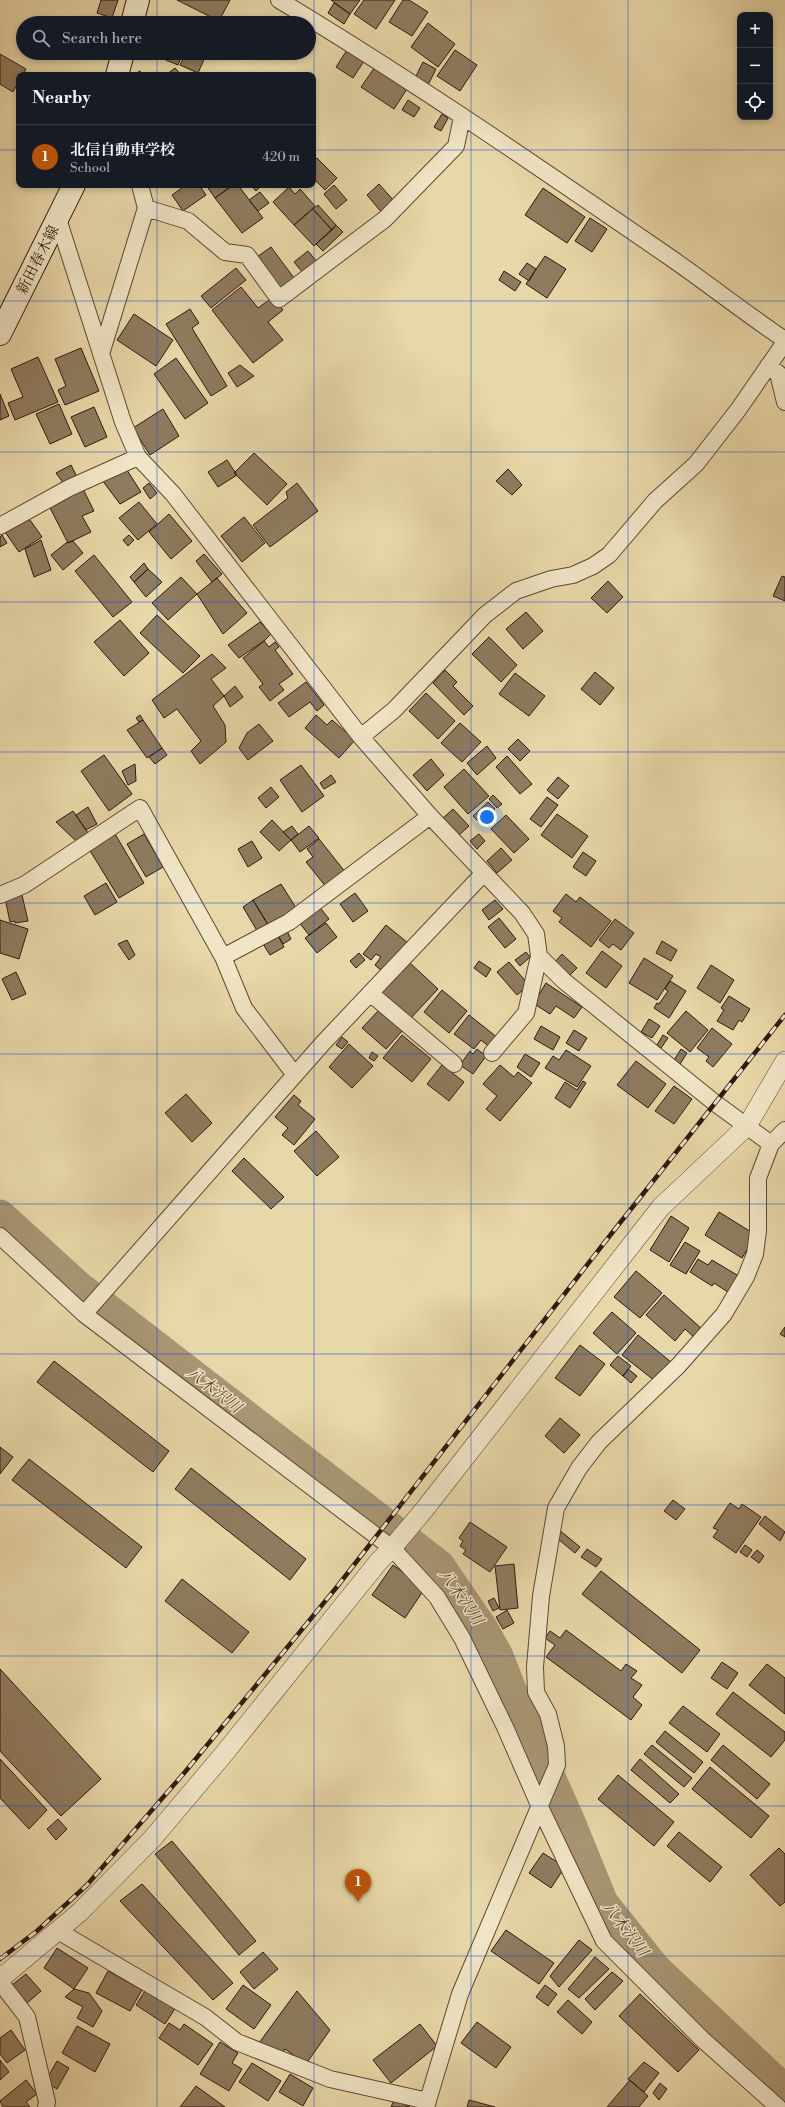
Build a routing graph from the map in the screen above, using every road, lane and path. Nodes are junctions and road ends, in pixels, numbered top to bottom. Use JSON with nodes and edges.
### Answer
{"nodes":[{"id":1,"x":138,"y":0,"type":"edge"},
{"id":2,"x":278,"y":0,"type":"edge"},
{"id":3,"x":134,"y":16,"type":"edge"},
{"id":4,"x":305,"y":16,"type":"edge"},
{"id":5,"x":316,"y":23,"type":"edge"},
{"id":6,"x":121,"y":60,"type":"edge"},
{"id":7,"x":118,"y":72,"type":"edge"},
{"id":8,"x":462,"y":117,"type":"junction"},
{"id":9,"x":73,"y":188,"type":"edge"},
{"id":10,"x":141,"y":188,"type":"edge"},
{"id":11,"x":146,"y":208,"type":"junction"},
{"id":12,"x":58,"y":220,"type":"junction"},
{"id":13,"x":0,"y":334,"type":"edge"},
{"id":14,"x":785,"y":341,"type":"edge"},
{"id":15,"x":101,"y":354,"type":"junction"},
{"id":16,"x":768,"y":366,"type":"junction"},
{"id":17,"x":785,"y":402,"type":"edge"},
{"id":18,"x":138,"y":457,"type":"junction"},
{"id":19,"x":0,"y":526,"type":"edge"},
{"id":20,"x":361,"y":737,"type":"junction"},
{"id":21,"x":430,"y":816,"type":"junction"},
{"id":22,"x":483,"y":874,"type":"junction"},
{"id":23,"x":0,"y":894,"type":"edge"},
{"id":24,"x":539,"y":956,"type":"junction"},
{"id":25,"x":223,"y":957,"type":"junction"},
{"id":26,"x":370,"y":993,"type":"junction"},
{"id":27,"x":492,"y":1053,"type":"dead end"},
{"id":28,"x":785,"y":1061,"type":"edge"},
{"id":29,"x":454,"y":1064,"type":"dead end"},
{"id":30,"x":294,"y":1075,"type":"junction"},
{"id":31,"x":747,"y":1126,"type":"junction"},
{"id":32,"x":785,"y":1130,"type":"edge"},
{"id":33,"x":771,"y":1144,"type":"junction"},
{"id":34,"x":0,"y":1236,"type":"edge"},
{"id":35,"x":87,"y":1311,"type":"junction"},
{"id":36,"x":392,"y":1548,"type":"junction"},
{"id":37,"x":540,"y":1801,"type":"junction"},
{"id":38,"x":58,"y":1930,"type":"junction"},
{"id":39,"x":0,"y":1980,"type":"edge"},
{"id":40,"x":427,"y":2104,"type":"edge"},
{"id":41,"x":46,"y":2107,"type":"edge"},
{"id":42,"x":778,"y":2107,"type":"edge"}],
"edges":[{"from":1,"to":3,"type":"main road"},
{"from":2,"to":4,"type":"street"},
{"from":5,"to":8,"type":"street"},
{"from":6,"to":7,"type":"main road"},
{"from":8,"to":11,"type":"street"},
{"from":8,"to":14,"type":"street"},
{"from":9,"to":12,"type":"main road","name":"新田春木線"},
{"from":10,"to":11,"type":"street"},
{"from":11,"to":15,"type":"street"},
{"from":12,"to":13,"type":"main road","name":"新田春木線"},
{"from":12,"to":15,"type":"street"},
{"from":14,"to":16,"type":"street"},
{"from":15,"to":18,"type":"street"},
{"from":16,"to":17,"type":"street"},
{"from":16,"to":20,"type":"street"},
{"from":18,"to":19,"type":"street"},
{"from":18,"to":20,"type":"street"},
{"from":20,"to":21,"type":"street"},
{"from":21,"to":22,"type":"street"},
{"from":21,"to":25,"type":"street"},
{"from":22,"to":24,"type":"street"},
{"from":22,"to":26,"type":"street"},
{"from":23,"to":25,"type":"street"},
{"from":24,"to":27,"type":"street"},
{"from":24,"to":31,"type":"street"},
{"from":25,"to":30,"type":"street"},
{"from":26,"to":29,"type":"street"},
{"from":26,"to":30,"type":"street"},
{"from":28,"to":31,"type":"street"},
{"from":30,"to":35,"type":"street"},
{"from":31,"to":33,"type":"street"},
{"from":31,"to":36,"type":"street"},
{"from":32,"to":33,"type":"street"},
{"from":33,"to":37,"type":"street"},
{"from":34,"to":35,"type":"street"},
{"from":35,"to":36,"type":"street"},
{"from":36,"to":37,"type":"street"},
{"from":36,"to":38,"type":"street"},
{"from":37,"to":40,"type":"street"},
{"from":37,"to":42,"type":"street"},
{"from":38,"to":39,"type":"street"},
{"from":38,"to":40,"type":"street"},
{"from":39,"to":41,"type":"street"}]}
